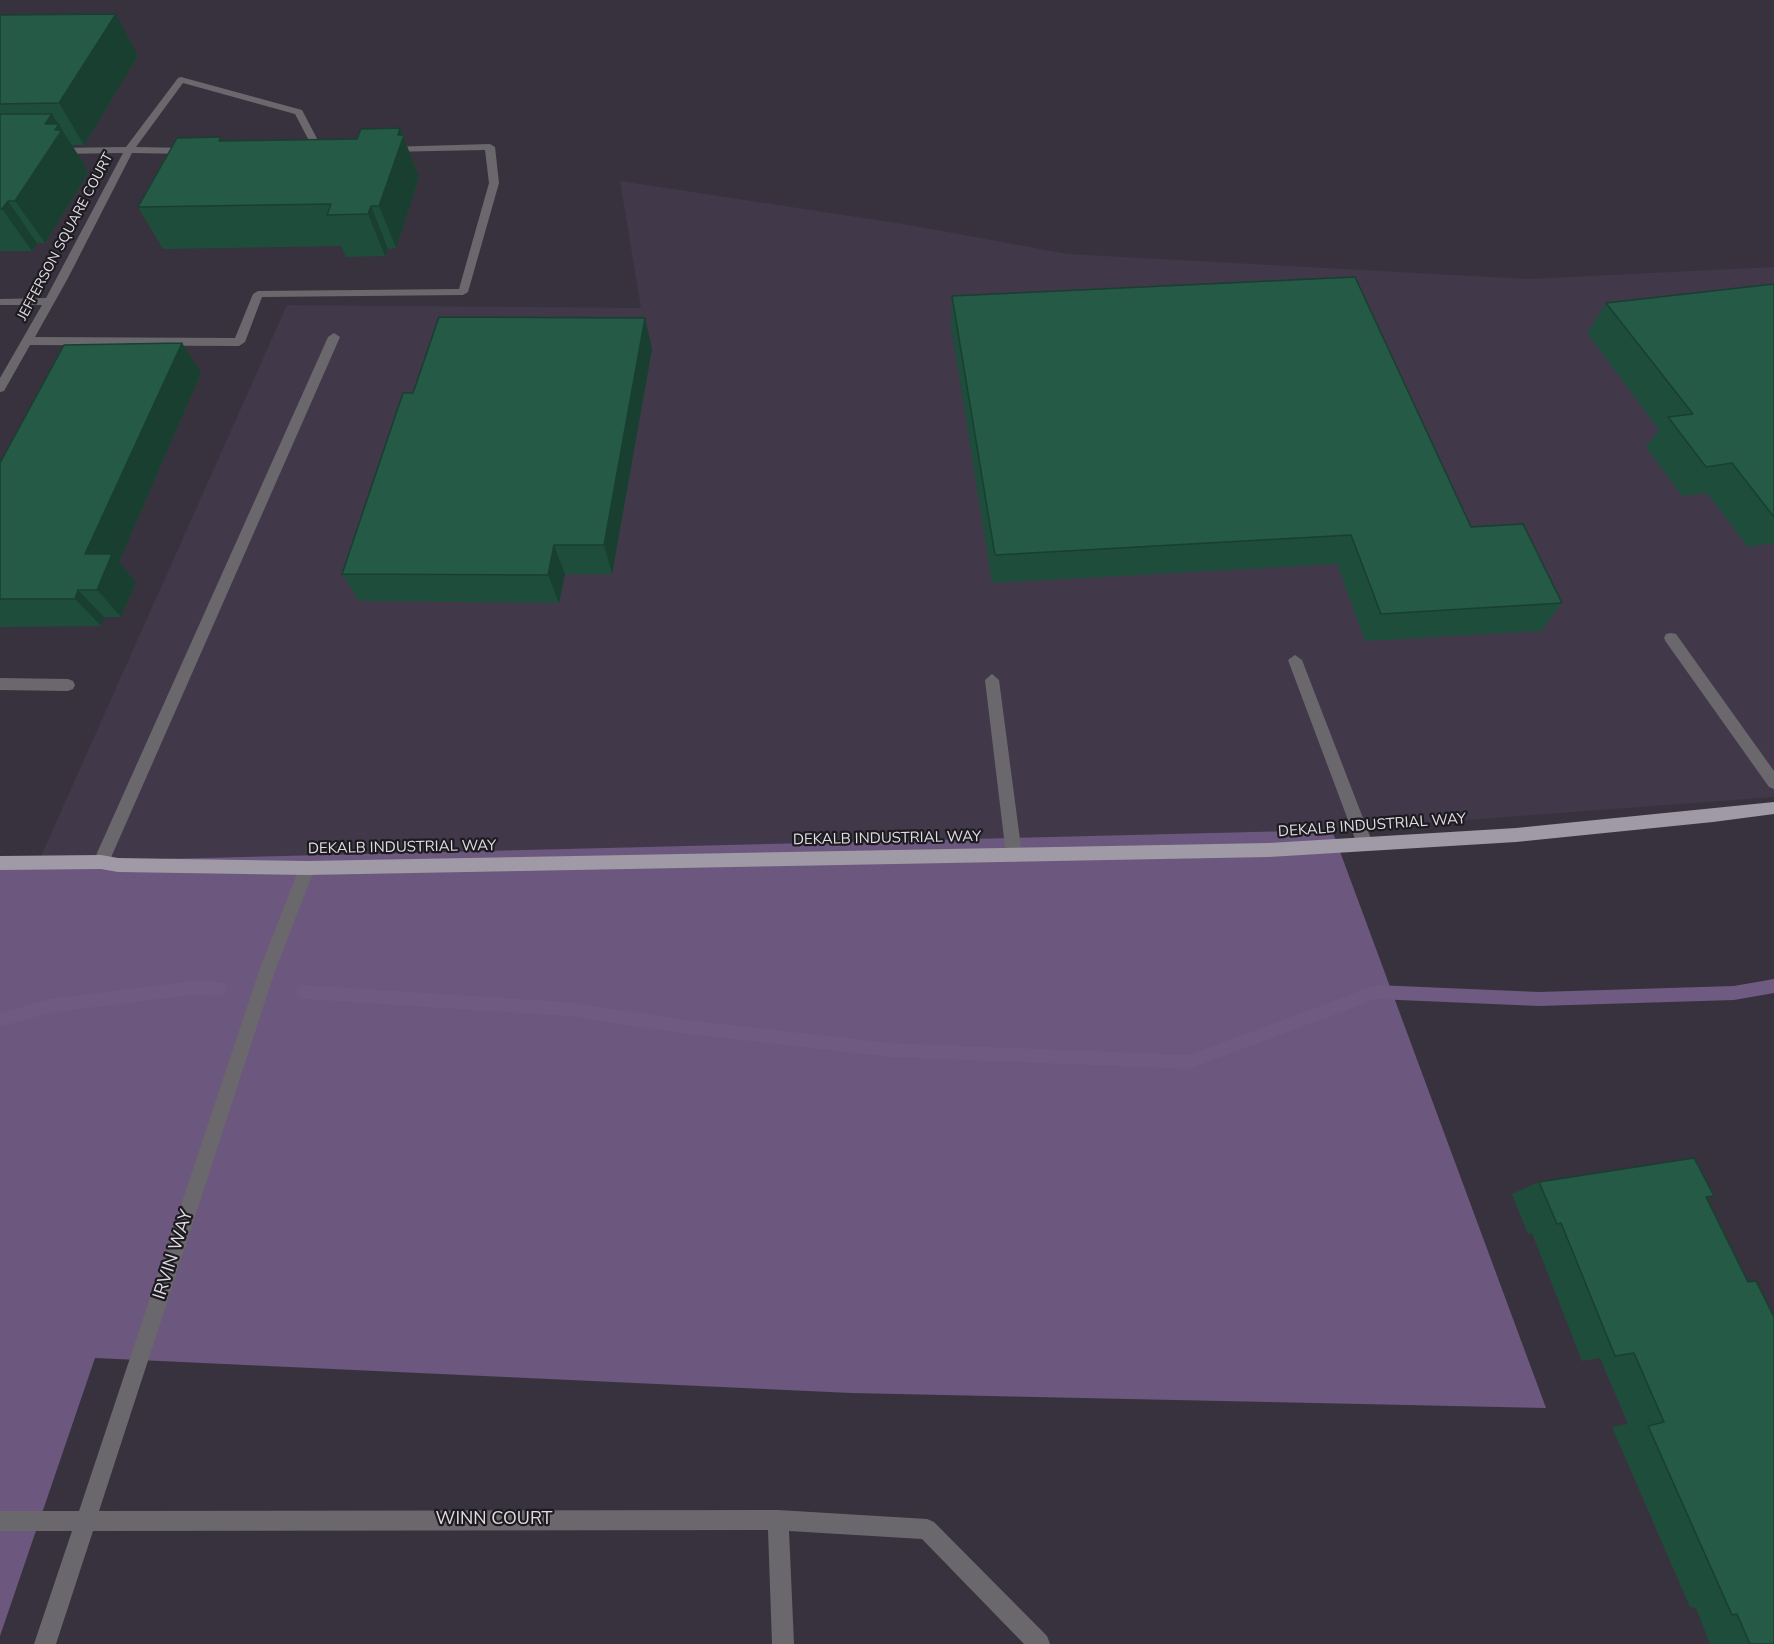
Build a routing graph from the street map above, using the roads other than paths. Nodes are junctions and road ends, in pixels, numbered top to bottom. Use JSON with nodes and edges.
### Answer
{"nodes":[{"id":1,"x":129,"y":150,"type":"junction"},
{"id":2,"x":376,"y":150,"type":"edge"},
{"id":3,"x":47,"y":151,"type":"edge"},
{"id":4,"x":200,"y":151,"type":"edge"},
{"id":5,"x":307,"y":152,"type":"edge"},
{"id":6,"x":0,"y":302,"type":"edge"},
{"id":7,"x":50,"y":302,"type":"junction"},
{"id":8,"x":334,"y":337,"type":"dead end"},
{"id":9,"x":27,"y":341,"type":"junction"},
{"id":10,"x":0,"y":388,"type":"edge"},
{"id":11,"x":1671,"y":638,"type":"dead end"},
{"id":12,"x":1295,"y":660,"type":"dead end"},
{"id":13,"x":992,"y":680,"type":"dead end"},
{"id":14,"x":0,"y":684,"type":"edge"},
{"id":15,"x":68,"y":685,"type":"dead end"},
{"id":16,"x":1774,"y":783,"type":"edge"},
{"id":17,"x":1774,"y":808,"type":"edge"},
{"id":18,"x":1365,"y":844,"type":"junction"},
{"id":19,"x":1014,"y":855,"type":"junction"},
{"id":20,"x":101,"y":861,"type":"junction"},
{"id":21,"x":0,"y":863,"type":"edge"},
{"id":22,"x":307,"y":868,"type":"junction"},
{"id":23,"x":86,"y":1520,"type":"junction"},
{"id":24,"x":778,"y":1520,"type":"junction"},
{"id":25,"x":0,"y":1521,"type":"edge"},
{"id":26,"x":1038,"y":1643,"type":"edge"},
{"id":27,"x":45,"y":1644,"type":"edge"},
{"id":28,"x":783,"y":1644,"type":"edge"}],
"edges":[{"from":1,"to":3,"type":"street","name":"JEFFERSON SQUARE COURT"},
{"from":1,"to":4,"type":"street"},
{"from":1,"to":5,"type":"street"},
{"from":1,"to":7,"type":"street","name":"JEFFERSON SQUARE COURT"},
{"from":2,"to":9,"type":"street"},
{"from":6,"to":7,"type":"street"},
{"from":7,"to":9,"type":"street","name":"JEFFERSON SQUARE COURT"},
{"from":8,"to":20,"type":"street"},
{"from":9,"to":10,"type":"street","name":"JEFFERSON SQUARE COURT"},
{"from":11,"to":16,"type":"street"},
{"from":12,"to":18,"type":"street"},
{"from":13,"to":19,"type":"street"},
{"from":14,"to":15,"type":"street"},
{"from":17,"to":18,"type":"main road","name":"DEKALB INDUSTRIAL WAY"},
{"from":18,"to":19,"type":"main road","name":"DEKALB INDUSTRIAL WAY"},
{"from":19,"to":22,"type":"main road","name":"DEKALB INDUSTRIAL WAY"},
{"from":20,"to":21,"type":"main road","name":"DEKALB INDUSTRIAL WAY"},
{"from":20,"to":22,"type":"main road","name":"DEKALB INDUSTRIAL WAY"},
{"from":22,"to":23,"type":"street","name":"IRVIN WAY"},
{"from":23,"to":24,"type":"street","name":"WINN COURT"},
{"from":23,"to":25,"type":"street","name":"WINN COURT"},
{"from":23,"to":27,"type":"street","name":"IRVIN WAY"},
{"from":24,"to":26,"type":"street","name":"WINN COURT"},
{"from":24,"to":28,"type":"street"}]}
